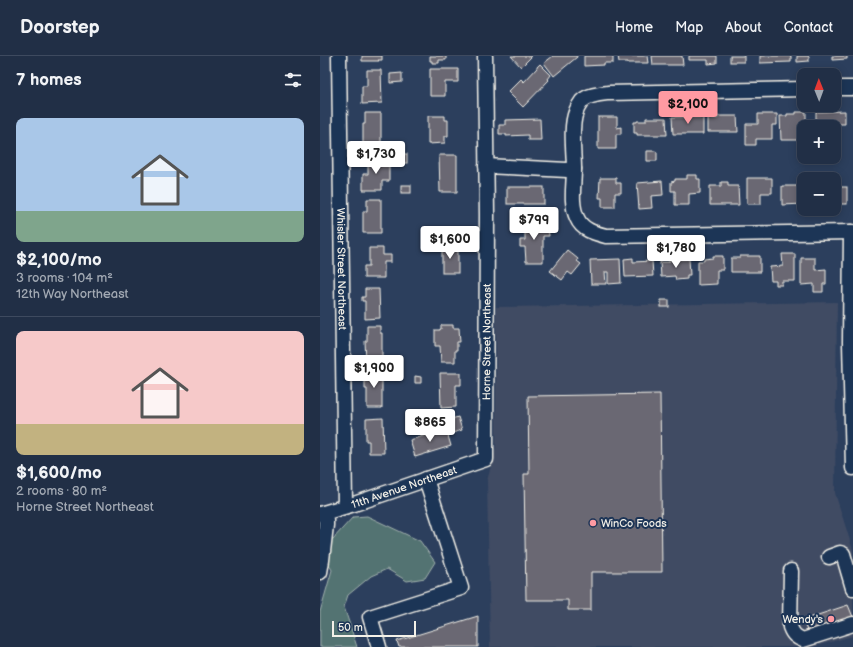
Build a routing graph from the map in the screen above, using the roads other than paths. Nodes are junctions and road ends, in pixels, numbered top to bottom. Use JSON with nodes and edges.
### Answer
{"nodes":[{"id":1,"x":339,"y":56,"type":"edge"},
{"id":2,"x":485,"y":56,"type":"edge"},
{"id":3,"x":841,"y":88,"type":"edge"},
{"id":4,"x":853,"y":88,"type":"edge"},
{"id":5,"x":797,"y":89,"type":"edge"},
{"id":6,"x":486,"y":166,"type":"junction"},
{"id":7,"x":574,"y":169,"type":"junction"},
{"id":8,"x":852,"y":232,"type":"edge"},
{"id":9,"x":852,"y":342,"type":"edge"},
{"id":10,"x":486,"y":459,"type":"joint"},
{"id":11,"x":853,"y":468,"type":"edge"},
{"id":12,"x":426,"y":479,"type":"junction"},
{"id":13,"x":345,"y":506,"type":"junction"},
{"id":14,"x":322,"y":514,"type":"edge"},
{"id":15,"x":829,"y":557,"type":"dead end"},
{"id":16,"x":791,"y":571,"type":"dead end"},
{"id":17,"x":320,"y":572,"type":"edge"},
{"id":18,"x":853,"y":588,"type":"edge"},
{"id":19,"x":853,"y":624,"type":"edge"},
{"id":20,"x":379,"y":647,"type":"edge"}],
"edges":[{"from":1,"to":13,"type":"street","name":"Whisler Street Northeast"},
{"from":2,"to":6,"type":"street","name":"Horne Street Northeast"},
{"from":3,"to":4,"type":"street"},
{"from":5,"to":7,"type":"street"},
{"from":6,"to":7,"type":"street"},
{"from":6,"to":10,"type":"street","name":"Horne Street Northeast"},
{"from":7,"to":8,"type":"street"},
{"from":8,"to":9,"type":"street"},
{"from":9,"to":11,"type":"street"},
{"from":10,"to":12,"type":"street","name":"11th Avenue Northeast"},
{"from":12,"to":13,"type":"street","name":"11th Avenue Northeast"},
{"from":12,"to":20,"type":"street"},
{"from":13,"to":14,"type":"street","name":"11th Avenue Northeast"},
{"from":14,"to":17,"type":"street"},
{"from":15,"to":18,"type":"street"},
{"from":16,"to":19,"type":"street"}]}
